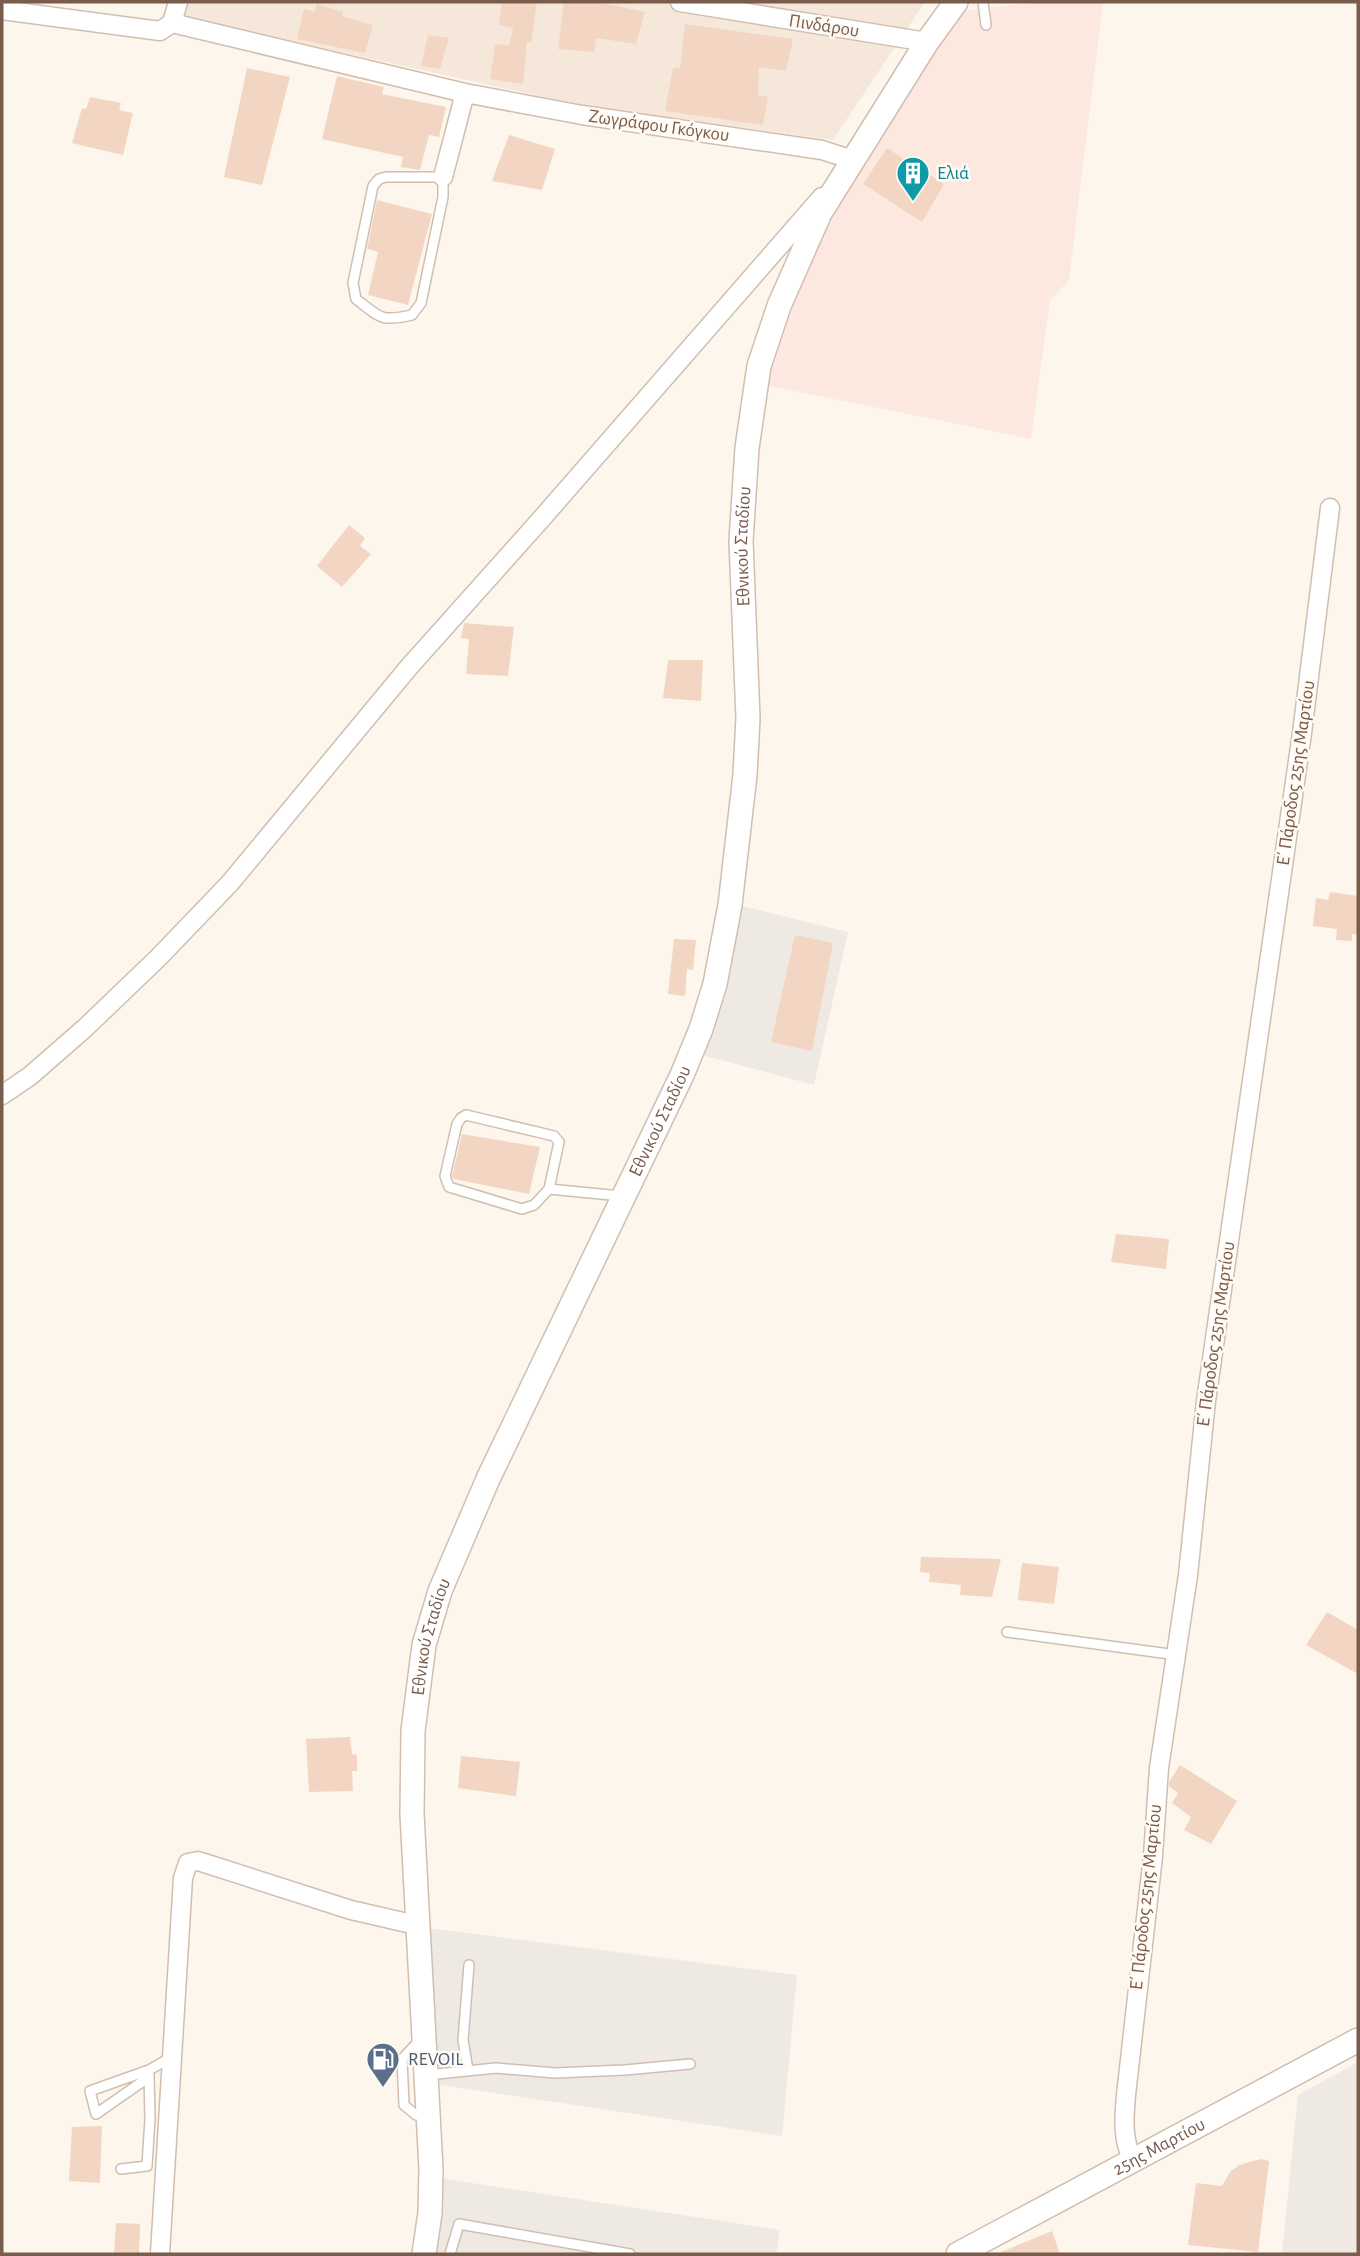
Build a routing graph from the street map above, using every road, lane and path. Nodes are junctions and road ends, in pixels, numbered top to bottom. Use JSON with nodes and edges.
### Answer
{"nodes":[{"id":1,"x":178,"y":2,"type":"edge"},
{"id":2,"x":680,"y":2,"type":"edge"},
{"id":3,"x":956,"y":2,"type":"edge"},
{"id":4,"x":983,"y":2,"type":"edge"},
{"id":5,"x":2,"y":10,"type":"edge"},
{"id":6,"x":172,"y":23,"type":"junction"},
{"id":7,"x":986,"y":26,"type":"dead end"},
{"id":8,"x":927,"y":42,"type":"junction"},
{"id":9,"x":464,"y":93,"type":"junction"},
{"id":10,"x":848,"y":166,"type":"junction"},
{"id":11,"x":443,"y":177,"type":"junction"},
{"id":12,"x":1330,"y":508,"type":"dead end"},
{"id":13,"x":2,"y":1095,"type":"edge"},
{"id":14,"x":549,"y":1189,"type":"junction"},
{"id":15,"x":623,"y":1197,"type":"junction"},
{"id":16,"x":1007,"y":1632,"type":"dead end"},
{"id":17,"x":1177,"y":1655,"type":"junction"},
{"id":18,"x":416,"y":1925,"type":"junction"},
{"id":19,"x":468,"y":1965,"type":"dead end"},
{"id":20,"x":423,"y":2036,"type":"junction"},
{"id":21,"x":1358,"y":2040,"type":"edge"},
{"id":22,"x":173,"y":2056,"type":"junction"},
{"id":23,"x":690,"y":2064,"type":"dead end"},
{"id":24,"x":468,"y":2070,"type":"junction"},
{"id":25,"x":149,"y":2073,"type":"junction"},
{"id":26,"x":426,"y":2076,"type":"junction"},
{"id":27,"x":416,"y":2115,"type":"dead end"},
{"id":28,"x":1133,"y":2161,"type":"junction"},
{"id":29,"x":121,"y":2169,"type":"dead end"},
{"id":30,"x":160,"y":2254,"type":"edge"},
{"id":31,"x":424,"y":2254,"type":"edge"},
{"id":32,"x":450,"y":2254,"type":"edge"},
{"id":33,"x":630,"y":2254,"type":"edge"},
{"id":34,"x":958,"y":2254,"type":"edge"}],
"edges":[{"from":1,"to":6,"type":"street"},
{"from":2,"to":8,"type":"street","name":"Πινδάρου"},
{"from":3,"to":8,"type":"street","name":"Εθνικού Σταδίου"},
{"from":4,"to":7,"type":"lane"},
{"from":5,"to":6,"type":"street"},
{"from":6,"to":9,"type":"street","name":"Ζωγράφου Γκόγκου"},
{"from":8,"to":10,"type":"street","name":"Εθνικού Σταδίου"},
{"from":9,"to":10,"type":"street","name":"Ζωγράφου Γκόγκου"},
{"from":9,"to":11,"type":"street"},
{"from":10,"to":13,"type":"street"},
{"from":10,"to":15,"type":"street","name":"Εθνικού Σταδίου"},
{"from":11,"to":11,"type":"lane"},
{"from":12,"to":17,"type":"street","name":"Ε΄ Πάροδος 25ης Μαρτίου"},
{"from":14,"to":14,"type":"lane"},
{"from":14,"to":15,"type":"lane"},
{"from":15,"to":18,"type":"street","name":"Εθνικού Σταδίου"},
{"from":16,"to":17,"type":"lane"},
{"from":17,"to":28,"type":"street","name":"Ε΄ Πάροδος 25ης Μαρτίου"},
{"from":18,"to":20,"type":"street","name":"Εθνικού Σταδίου"},
{"from":18,"to":22,"type":"street"},
{"from":19,"to":24,"type":"lane"},
{"from":20,"to":26,"type":"street","name":"Εθνικού Σταδίου"},
{"from":20,"to":27,"type":"lane"},
{"from":21,"to":28,"type":"street","name":"25ης Μαρτίου"},
{"from":22,"to":25,"type":"lane"},
{"from":22,"to":30,"type":"street"},
{"from":23,"to":24,"type":"lane"},
{"from":24,"to":26,"type":"lane"},
{"from":25,"to":25,"type":"lane"},
{"from":25,"to":29,"type":"lane"},
{"from":26,"to":31,"type":"street","name":"Εθνικού Σταδίου"},
{"from":28,"to":34,"type":"street","name":"25ης Μαρτίου"},
{"from":32,"to":33,"type":"lane"}]}
